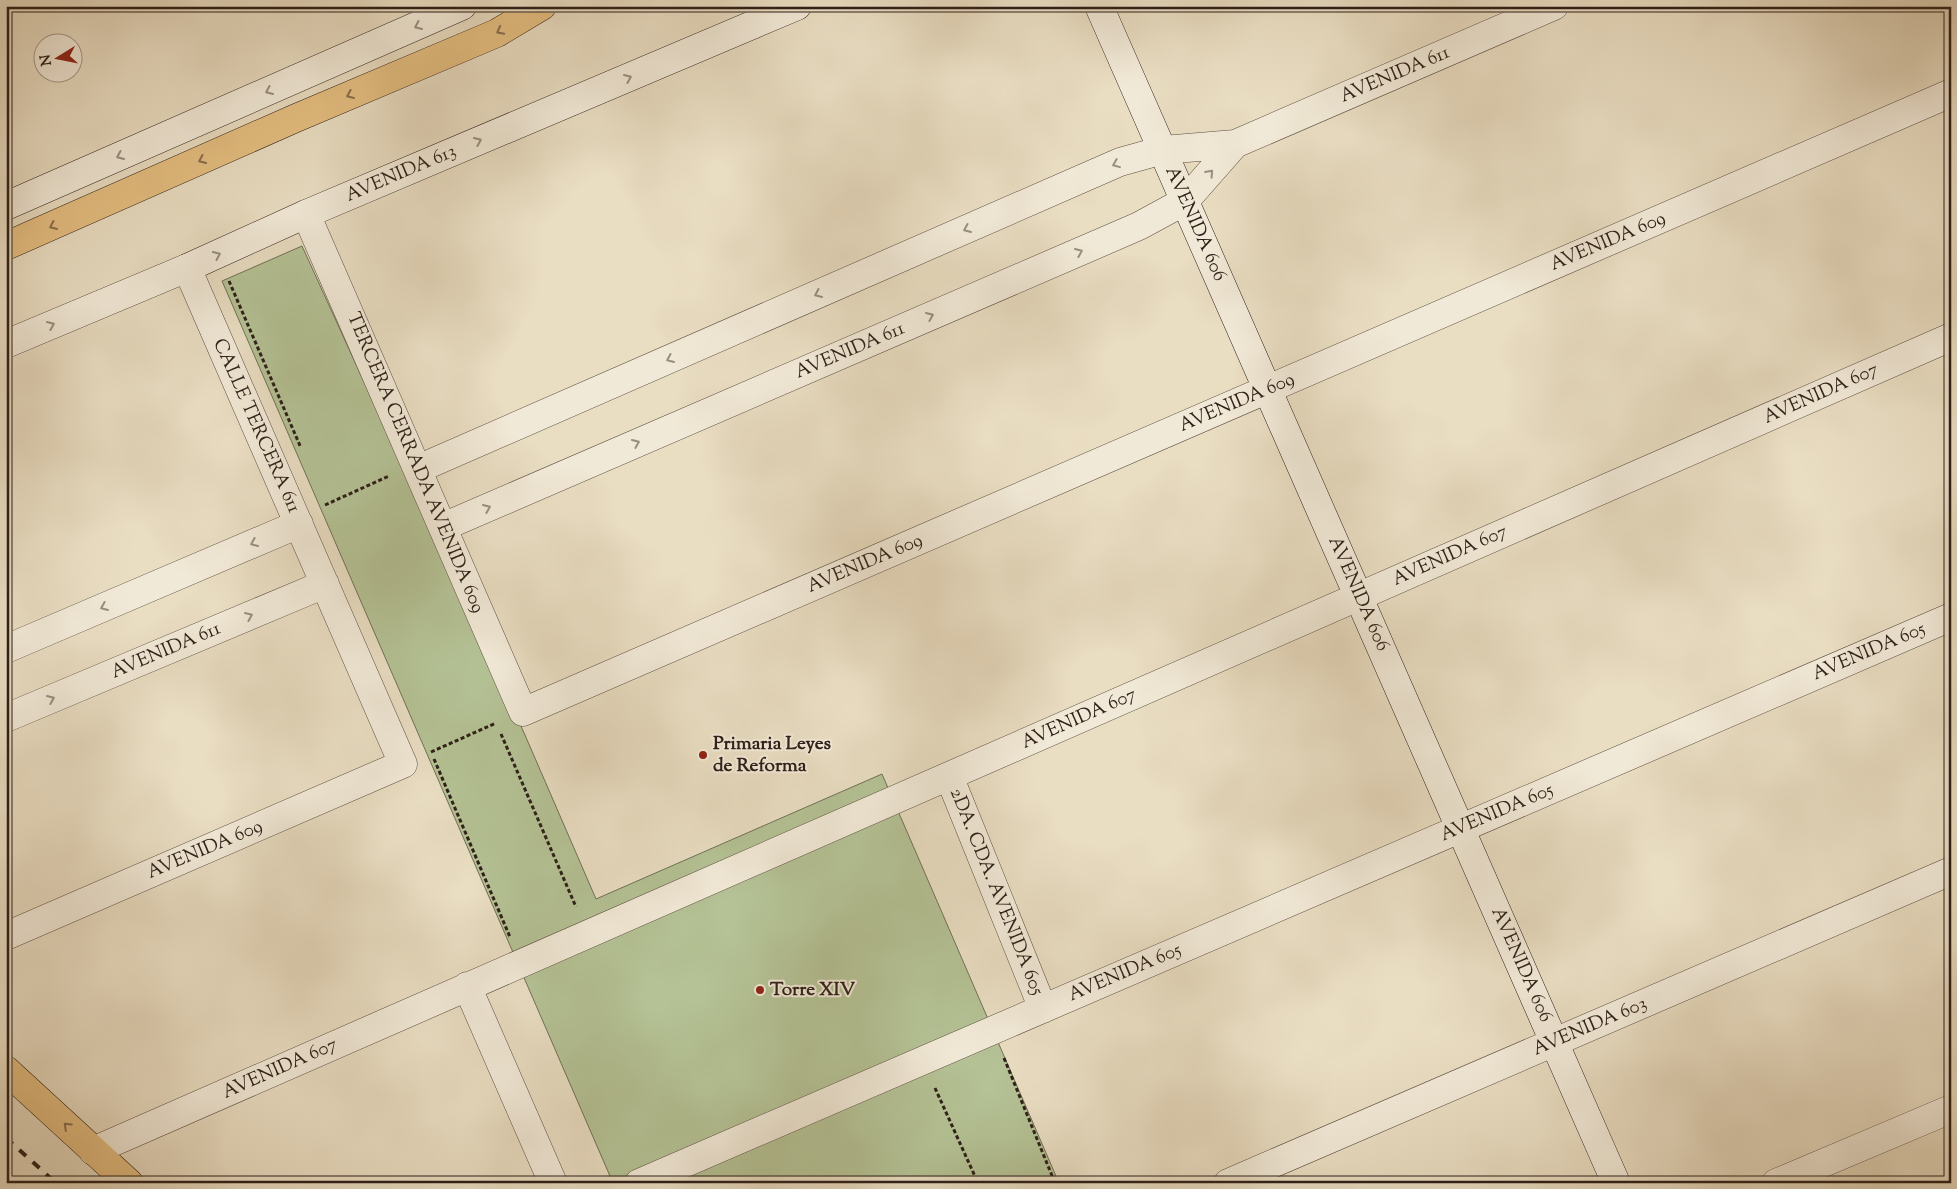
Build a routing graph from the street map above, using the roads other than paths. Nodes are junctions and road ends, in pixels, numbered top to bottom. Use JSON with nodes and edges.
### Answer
{"nodes":[{"id":1,"x":462,"y":6,"type":"edge"},
{"id":2,"x":542,"y":6,"type":"edge"},
{"id":3,"x":796,"y":6,"type":"edge"},
{"id":4,"x":1100,"y":6,"type":"edge"},
{"id":5,"x":1554,"y":6,"type":"edge"},
{"id":6,"x":1951,"y":94,"type":"edge"},
{"id":7,"x":1236,"y":144,"type":"junction"},
{"id":8,"x":1163,"y":150,"type":"junction"},
{"id":9,"x":1185,"y":201,"type":"junction"},
{"id":10,"x":6,"y":206,"type":"edge"},
{"id":11,"x":306,"y":214,"type":"junction"},
{"id":12,"x":6,"y":246,"type":"edge"},
{"id":13,"x":187,"y":268,"type":"junction"},
{"id":14,"x":1951,"y":337,"type":"edge"},
{"id":15,"x":6,"y":344,"type":"edge"},
{"id":16,"x":1268,"y":389,"type":"junction"},
{"id":17,"x":418,"y":470,"type":"junction"},
{"id":18,"x":298,"y":524,"type":"junction"},
{"id":19,"x":442,"y":527,"type":"junction"},
{"id":20,"x":325,"y":584,"type":"junction"},
{"id":21,"x":1359,"y":596,"type":"junction"},
{"id":22,"x":1951,"y":617,"type":"edge"},
{"id":23,"x":6,"y":649,"type":"edge"},
{"id":24,"x":523,"y":712,"type":"joint"},
{"id":25,"x":6,"y":718,"type":"edge"},
{"id":26,"x":403,"y":764,"type":"joint"},
{"id":27,"x":949,"y":776,"type":"junction"},
{"id":28,"x":1461,"y":828,"type":"junction"},
{"id":29,"x":1951,"y":871,"type":"edge"},
{"id":30,"x":6,"y":936,"type":"edge"},
{"id":31,"x":467,"y":986,"type":"junction"},
{"id":32,"x":1043,"y":1008,"type":"junction"},
{"id":33,"x":1554,"y":1042,"type":"junction"},
{"id":34,"x":6,"y":1070,"type":"edge"},
{"id":35,"x":1951,"y":1109,"type":"edge"},
{"id":36,"x":93,"y":1151,"type":"junction"},
{"id":37,"x":129,"y":1183,"type":"edge"},
{"id":38,"x":553,"y":1183,"type":"edge"},
{"id":39,"x":639,"y":1183,"type":"edge"},
{"id":40,"x":1228,"y":1183,"type":"edge"},
{"id":41,"x":1616,"y":1183,"type":"edge"},
{"id":42,"x":1776,"y":1183,"type":"edge"}],
"edges":[{"from":1,"to":10,"type":"street","one_way":true},
{"from":2,"to":12,"type":"highway","one_way":true},
{"from":11,"to":3,"type":"street","name":"AVENIDA 613","one_way":true},
{"from":4,"to":8,"type":"street","name":"AVENIDA 606"},
{"from":5,"to":7,"type":"street","name":"AVENIDA 611"},
{"from":6,"to":16,"type":"street","name":"AVENIDA 609"},
{"from":7,"to":8,"type":"street","name":"AVENIDA 611"},
{"from":9,"to":7,"type":"street","name":"AVENIDA 611","one_way":true},
{"from":8,"to":9,"type":"street","name":"AVENIDA 606"},
{"from":8,"to":17,"type":"street","name":"AVENIDA 611","one_way":true},
{"from":9,"to":16,"type":"street","name":"AVENIDA 606"},
{"from":19,"to":9,"type":"street","name":"AVENIDA 611","one_way":true},
{"from":13,"to":11,"type":"street","name":"AVENIDA 613","one_way":true},
{"from":11,"to":17,"type":"street","name":"TERCERA CERRADA AVENIDA 609"},
{"from":15,"to":13,"type":"street","name":"AVENIDA 613","one_way":true},
{"from":13,"to":18,"type":"street","name":"CALLE TERCERA 611"},
{"from":14,"to":21,"type":"street","name":"AVENIDA 607"},
{"from":16,"to":21,"type":"street","name":"AVENIDA 606"},
{"from":16,"to":24,"type":"street","name":"AVENIDA 609"},
{"from":17,"to":19,"type":"street","name":"TERCERA CERRADA AVENIDA 609"},
{"from":18,"to":20,"type":"street","name":"CALLE TERCERA 611"},
{"from":18,"to":23,"type":"street","one_way":true},
{"from":19,"to":24,"type":"street","name":"TERCERA CERRADA AVENIDA 609"},
{"from":25,"to":20,"type":"street","name":"AVENIDA 611","one_way":true},
{"from":20,"to":26,"type":"street","name":"CALLE TERCERA 611"},
{"from":21,"to":27,"type":"street","name":"AVENIDA 607"},
{"from":21,"to":28,"type":"street","name":"AVENIDA 606"},
{"from":22,"to":28,"type":"street","name":"AVENIDA 605"},
{"from":26,"to":30,"type":"street","name":"AVENIDA 609"},
{"from":27,"to":31,"type":"street","name":"AVENIDA 607"},
{"from":27,"to":32,"type":"street","name":"2DA. CDA. AVENIDA 605"},
{"from":28,"to":32,"type":"street","name":"AVENIDA 605"},
{"from":28,"to":33,"type":"street","name":"AVENIDA 606"},
{"from":29,"to":33,"type":"street","name":"AVENIDA 603"},
{"from":31,"to":36,"type":"street","name":"AVENIDA 607"},
{"from":31,"to":38,"type":"street"},
{"from":32,"to":39,"type":"street","name":"AVENIDA 605"},
{"from":33,"to":40,"type":"street","name":"AVENIDA 603"},
{"from":33,"to":41,"type":"street","name":"AVENIDA 606"},
{"from":36,"to":34,"type":"highway","one_way":true},
{"from":35,"to":42,"type":"street"},
{"from":36,"to":37,"type":"highway"}]}
